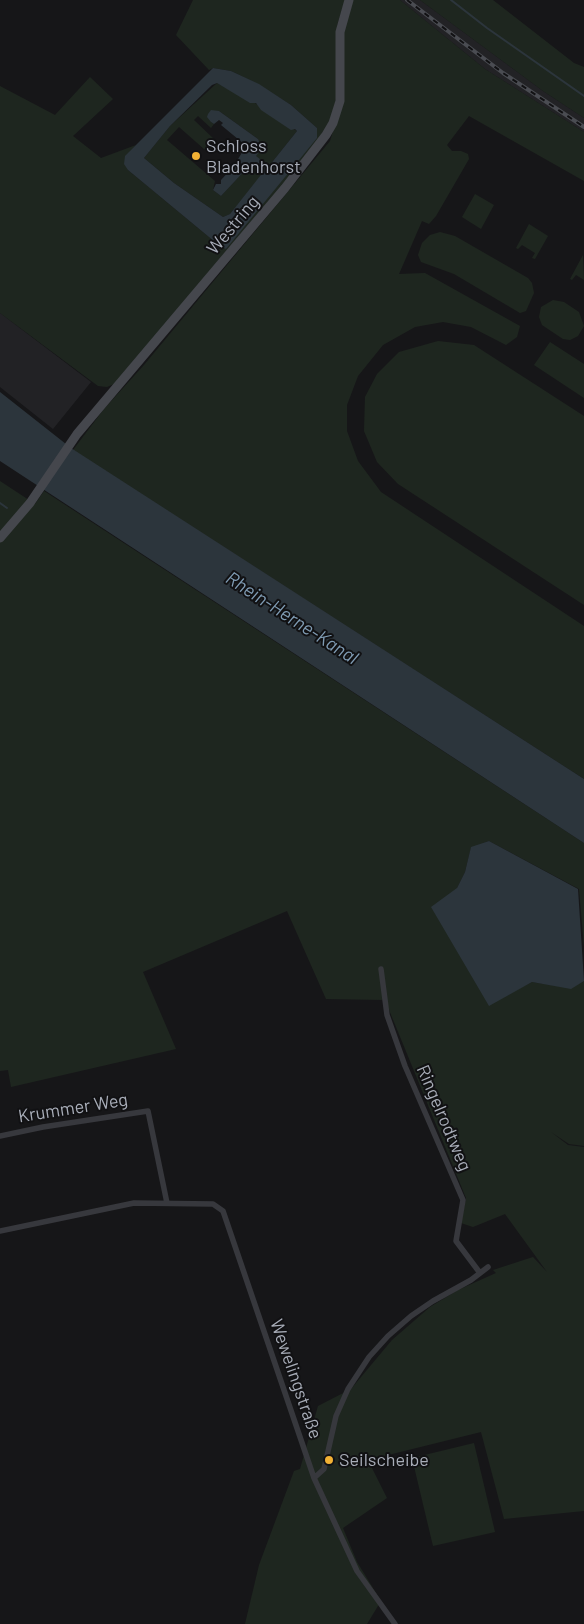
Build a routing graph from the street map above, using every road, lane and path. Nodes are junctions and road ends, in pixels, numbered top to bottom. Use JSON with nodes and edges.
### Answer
{"nodes":[{"id":1,"x":349,"y":0,"type":"edge"},
{"id":2,"x":0,"y":538,"type":"edge"},
{"id":3,"x":381,"y":969,"type":"dead end"},
{"id":4,"x":0,"y":1136,"type":"edge"},
{"id":5,"x":167,"y":1203,"type":"junction"},
{"id":6,"x":0,"y":1231,"type":"edge"},
{"id":7,"x":488,"y":1267,"type":"dead end"},
{"id":8,"x":480,"y":1272,"type":"junction"},
{"id":9,"x":314,"y":1478,"type":"junction"},
{"id":10,"x":395,"y":1624,"type":"edge"}],
"edges":[{"from":1,"to":2,"type":"main road","name":"Westring"},
{"from":3,"to":8,"type":"street","name":"Ringelrodtweg"},
{"from":4,"to":5,"type":"street","name":"Krummer Weg"},
{"from":5,"to":6,"type":"street"},
{"from":5,"to":9,"type":"street","name":"Wewelingstraße"},
{"from":7,"to":8,"type":"street"},
{"from":8,"to":9,"type":"street"},
{"from":9,"to":10,"type":"street","name":"Wewelingstraße"}]}
